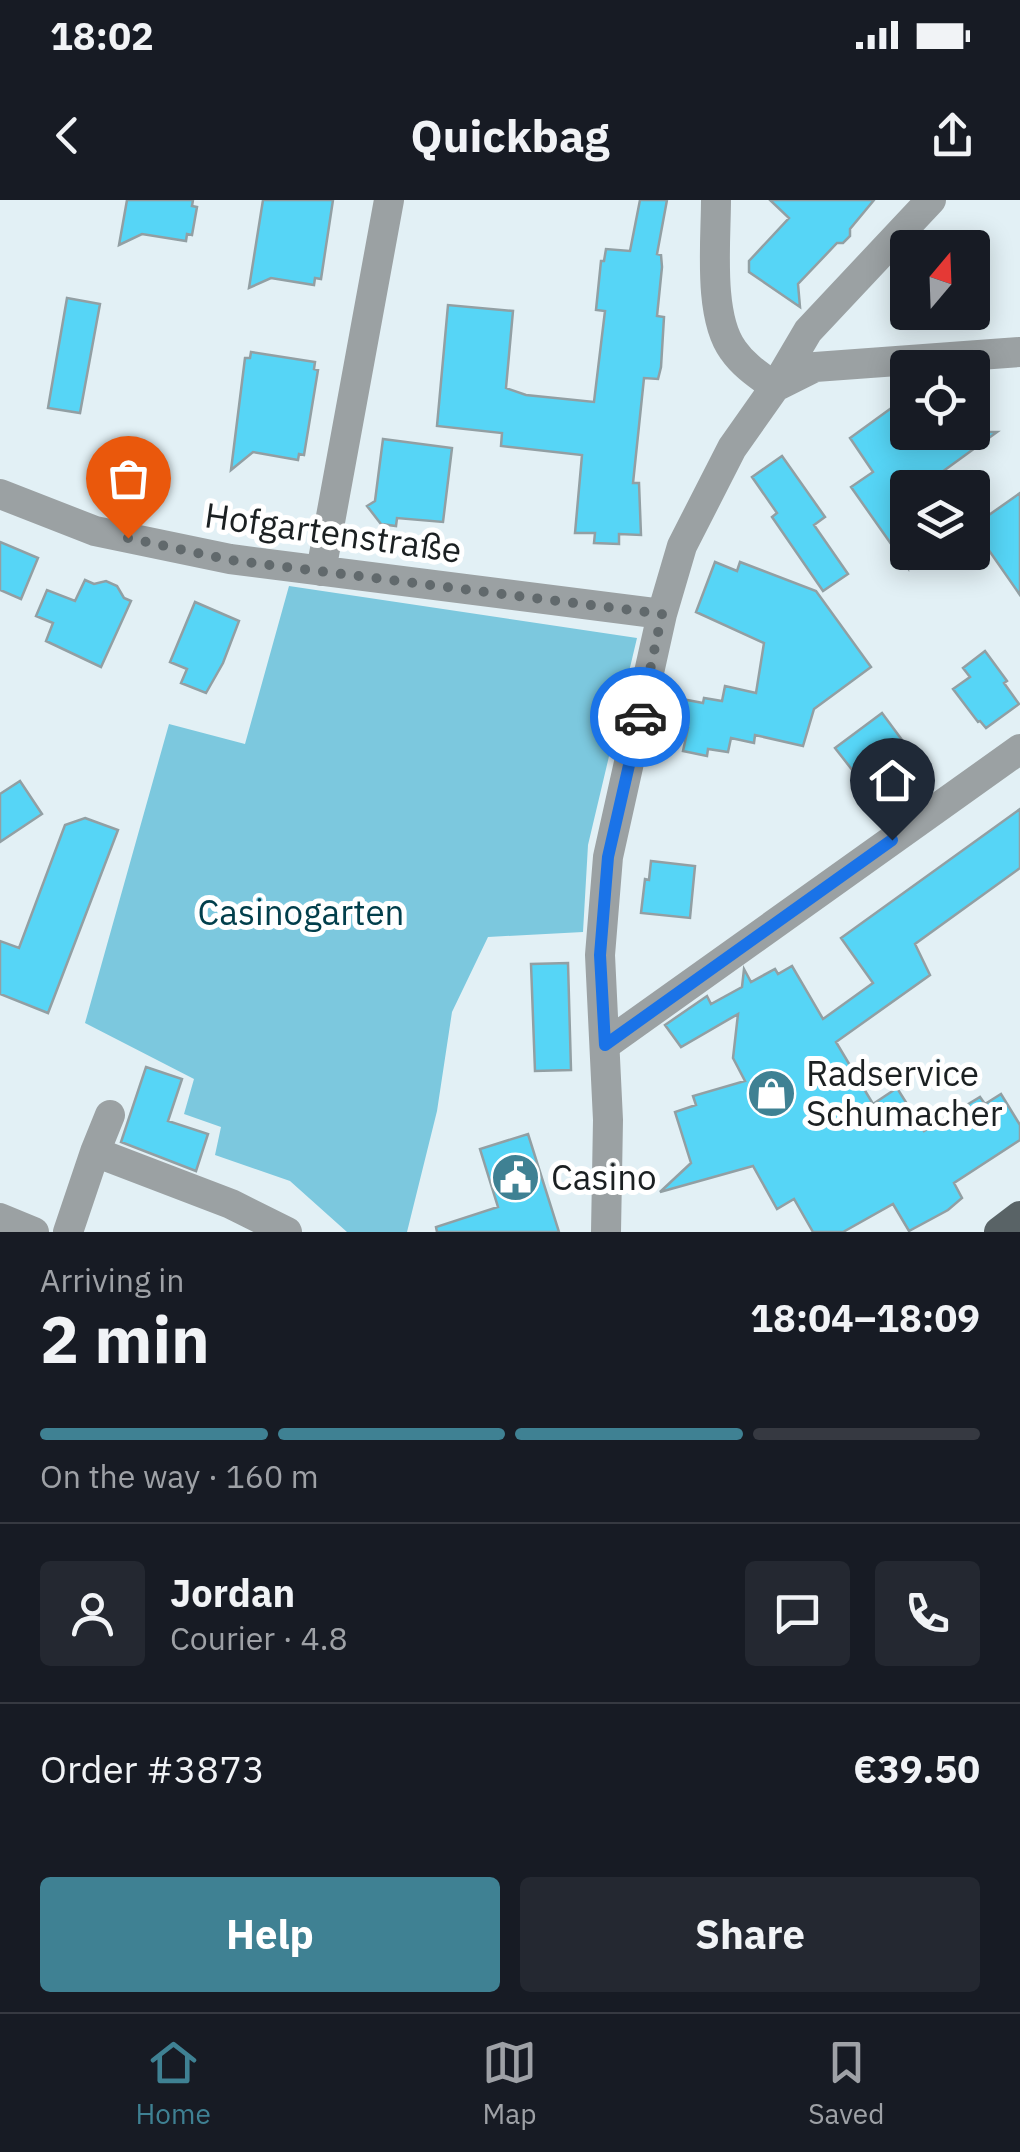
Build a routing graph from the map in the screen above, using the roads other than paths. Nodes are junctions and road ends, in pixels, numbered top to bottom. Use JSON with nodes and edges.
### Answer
{"nodes":[{"id":1,"x":389,"y":200,"type":"edge"},
{"id":2,"x":716,"y":200,"type":"edge"},
{"id":3,"x":931,"y":200,"type":"edge"},
{"id":4,"x":1020,"y":352,"type":"edge"},
{"id":5,"x":775,"y":387,"type":"junction"},
{"id":6,"x":0,"y":494,"type":"edge"},
{"id":7,"x":321,"y":571,"type":"junction"},
{"id":8,"x":662,"y":614,"type":"junction"},
{"id":9,"x":1020,"y":748,"type":"edge"},
{"id":10,"x":605,"y":1045,"type":"junction"},
{"id":11,"x":110,"y":1116,"type":"dead end"},
{"id":12,"x":96,"y":1152,"type":"junction"},
{"id":13,"x":1020,"y":1216,"type":"edge"},
{"id":14,"x":0,"y":1218,"type":"edge"},
{"id":15,"x":34,"y":1232,"type":"edge"},
{"id":16,"x":68,"y":1232,"type":"edge"},
{"id":17,"x":287,"y":1232,"type":"edge"},
{"id":18,"x":606,"y":1232,"type":"edge"},
{"id":19,"x":999,"y":1232,"type":"edge"}],
"edges":[{"from":1,"to":7,"type":"street"},
{"from":2,"to":5,"type":"street"},
{"from":3,"to":5,"type":"street"},
{"from":4,"to":5,"type":"street"},
{"from":5,"to":8,"type":"street"},
{"from":6,"to":7,"type":"street","name":"Hofgartenstraße"},
{"from":7,"to":8,"type":"street","name":"Hofgartenstraße"},
{"from":8,"to":10,"type":"street"},
{"from":9,"to":10,"type":"street"},
{"from":10,"to":18,"type":"street"},
{"from":11,"to":12,"type":"street"},
{"from":12,"to":16,"type":"street"},
{"from":12,"to":17,"type":"street"},
{"from":13,"to":19,"type":"main road"},
{"from":14,"to":15,"type":"street"}]}
